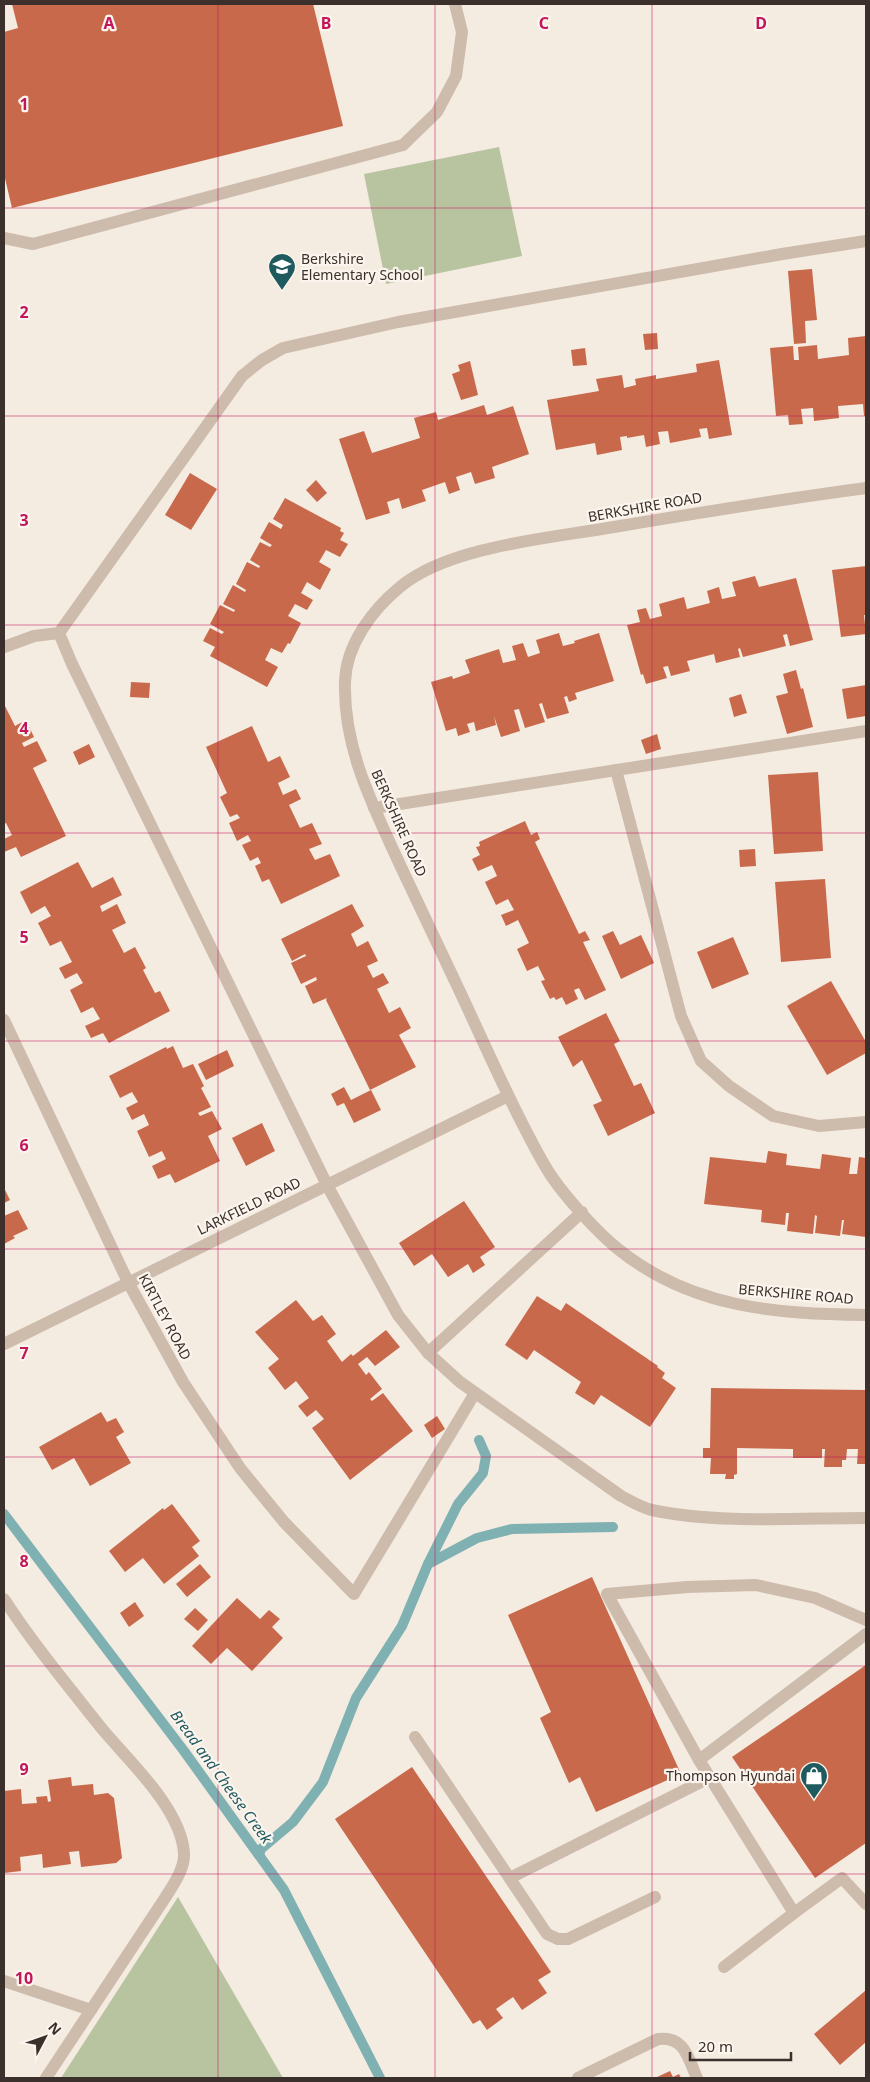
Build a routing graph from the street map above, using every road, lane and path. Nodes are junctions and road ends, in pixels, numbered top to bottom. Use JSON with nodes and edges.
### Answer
{"nodes":[{"id":1,"x":455,"y":4,"type":"edge"},
{"id":2,"x":4,"y":238,"type":"edge"},
{"id":3,"x":866,"y":241,"type":"edge"},
{"id":4,"x":866,"y":488,"type":"edge"},
{"id":5,"x":59,"y":633,"type":"junction"},
{"id":6,"x":4,"y":647,"type":"edge"},
{"id":7,"x":866,"y":731,"type":"edge"},
{"id":8,"x":616,"y":770,"type":"junction"},
{"id":9,"x":374,"y":808,"type":"junction"},
{"id":10,"x":4,"y":1020,"type":"edge"},
{"id":11,"x":508,"y":1096,"type":"junction"},
{"id":12,"x":866,"y":1122,"type":"edge"},
{"id":13,"x":327,"y":1185,"type":"junction"},
{"id":14,"x":582,"y":1212,"type":"junction"},
{"id":15,"x":128,"y":1282,"type":"junction"},
{"id":16,"x":866,"y":1315,"type":"edge"},
{"id":17,"x":4,"y":1344,"type":"edge"},
{"id":18,"x":428,"y":1353,"type":"junction"},
{"id":19,"x":475,"y":1393,"type":"junction"},
{"id":20,"x":866,"y":1518,"type":"edge"},
{"id":21,"x":4,"y":1599,"type":"edge"},
{"id":22,"x":866,"y":1620,"type":"edge"},
{"id":23,"x":866,"y":1634,"type":"edge"},
{"id":24,"x":415,"y":1736,"type":"dead end"},
{"id":25,"x":699,"y":1760,"type":"junction"},
{"id":26,"x":709,"y":1778,"type":"junction"},
{"id":27,"x":510,"y":1878,"type":"junction"},
{"id":28,"x":655,"y":1897,"type":"dead end"},
{"id":29,"x":866,"y":1904,"type":"edge"},
{"id":30,"x":794,"y":1913,"type":"junction"},
{"id":31,"x":724,"y":1967,"type":"dead end"},
{"id":32,"x":4,"y":1981,"type":"edge"},
{"id":33,"x":91,"y":2010,"type":"junction"},
{"id":34,"x":46,"y":2078,"type":"edge"},
{"id":35,"x":578,"y":2078,"type":"edge"},
{"id":36,"x":697,"y":2078,"type":"edge"}],
"edges":[{"from":1,"to":2,"type":"street"},
{"from":3,"to":5,"type":"street"},
{"from":4,"to":9,"type":"street","name":"BERKSHIRE ROAD"},
{"from":5,"to":6,"type":"street"},
{"from":5,"to":13,"type":"street"},
{"from":7,"to":8,"type":"street"},
{"from":8,"to":9,"type":"street"},
{"from":8,"to":12,"type":"street"},
{"from":9,"to":11,"type":"street","name":"BERKSHIRE ROAD"},
{"from":10,"to":15,"type":"street","name":"KIRTLEY ROAD"},
{"from":11,"to":13,"type":"street","name":"LARKFIELD ROAD"},
{"from":11,"to":14,"type":"street","name":"BERKSHIRE ROAD"},
{"from":13,"to":15,"type":"street","name":"LARKFIELD ROAD"},
{"from":13,"to":18,"type":"street"},
{"from":14,"to":16,"type":"street","name":"BERKSHIRE ROAD"},
{"from":14,"to":18,"type":"street"},
{"from":15,"to":17,"type":"street","name":"LARKFIELD ROAD"},
{"from":15,"to":19,"type":"street","name":"KIRTLEY ROAD"},
{"from":18,"to":19,"type":"street"},
{"from":19,"to":20,"type":"street"},
{"from":21,"to":33,"type":"street"},
{"from":22,"to":25,"type":"street"},
{"from":23,"to":25,"type":"street"},
{"from":24,"to":27,"type":"street"},
{"from":25,"to":26,"type":"street"},
{"from":26,"to":27,"type":"street"},
{"from":26,"to":30,"type":"street"},
{"from":27,"to":28,"type":"street"},
{"from":29,"to":30,"type":"street"},
{"from":30,"to":31,"type":"street"},
{"from":32,"to":33,"type":"street"},
{"from":33,"to":34,"type":"street"},
{"from":35,"to":36,"type":"street"}]}
